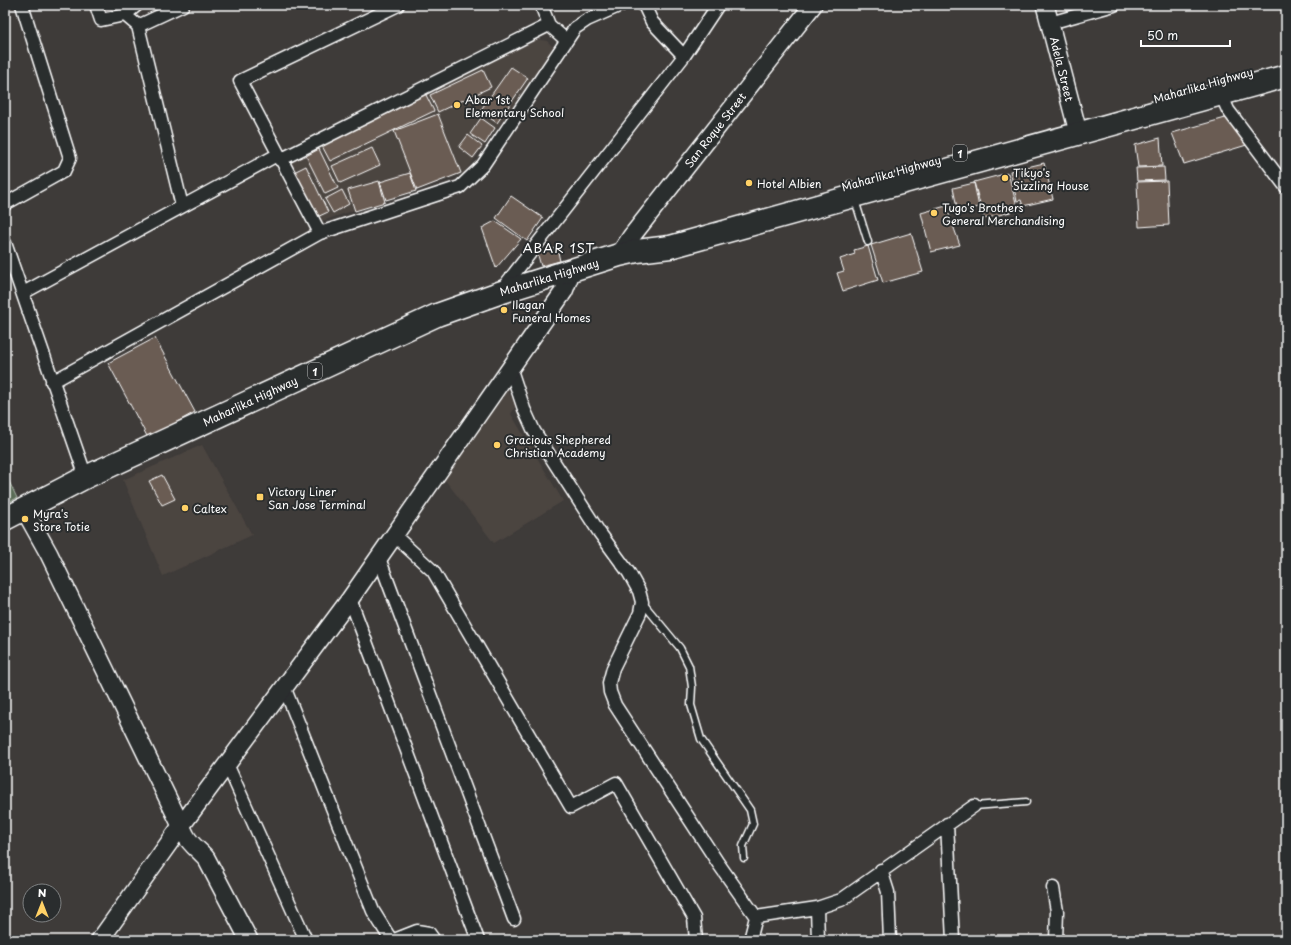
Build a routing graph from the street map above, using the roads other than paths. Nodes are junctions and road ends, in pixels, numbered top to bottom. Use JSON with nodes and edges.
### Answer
{"nodes":[{"id":1,"x":22,"y":5,"type":"edge"},
{"id":2,"x":96,"y":5,"type":"edge"},
{"id":3,"x":136,"y":5,"type":"edge"},
{"id":4,"x":182,"y":5,"type":"edge"},
{"id":5,"x":398,"y":5,"type":"edge"},
{"id":6,"x":541,"y":5,"type":"edge"},
{"id":7,"x":621,"y":5,"type":"edge"},
{"id":8,"x":644,"y":5,"type":"edge"},
{"id":9,"x":718,"y":5,"type":"edge"},
{"id":10,"x":813,"y":5,"type":"edge"},
{"id":11,"x":1045,"y":5,"type":"edge"},
{"id":12,"x":1114,"y":5,"type":"edge"},
{"id":13,"x":125,"y":15,"type":"junction"},
{"id":14,"x":1050,"y":23,"type":"junction"},
{"id":15,"x":549,"y":25,"type":"junction"},
{"id":16,"x":138,"y":26,"type":"junction"},
{"id":17,"x":566,"y":40,"type":"junction"},
{"id":18,"x":684,"y":56,"type":"junction"},
{"id":19,"x":1286,"y":62,"type":"edge"},
{"id":20,"x":1286,"y":76,"type":"edge"},
{"id":21,"x":1246,"y":80,"type":"junction"},
{"id":22,"x":1221,"y":94,"type":"junction"},
{"id":23,"x":1157,"y":105,"type":"junction"},
{"id":24,"x":1077,"y":127,"type":"junction"},
{"id":25,"x":278,"y":157,"type":"junction"},
{"id":26,"x":1286,"y":187,"type":"edge"},
{"id":27,"x":852,"y":191,"type":"junction"},
{"id":28,"x":5,"y":204,"type":"edge"},
{"id":29,"x":182,"y":206,"type":"junction"},
{"id":30,"x":320,"y":233,"type":"junction"},
{"id":31,"x":868,"y":242,"type":"dead end"},
{"id":32,"x":5,"y":243,"type":"edge"},
{"id":33,"x":628,"y":253,"type":"junction"},
{"id":34,"x":572,"y":270,"type":"junction"},
{"id":35,"x":23,"y":293,"type":"junction"},
{"id":36,"x":499,"y":293,"type":"junction"},
{"id":37,"x":510,"y":367,"type":"junction"},
{"id":38,"x":52,"y":382,"type":"junction"},
{"id":39,"x":86,"y":477,"type":"junction"},
{"id":40,"x":14,"y":514,"type":"edge"},
{"id":41,"x":395,"y":536,"type":"junction"},
{"id":42,"x":379,"y":558,"type":"junction"},
{"id":43,"x":350,"y":599,"type":"junction"},
{"id":44,"x":642,"y":602,"type":"junction"},
{"id":45,"x":284,"y":689,"type":"junction"},
{"id":46,"x":227,"y":764,"type":"junction"},
{"id":47,"x":1026,"y":802,"type":"dead end"},
{"id":48,"x":974,"y":806,"type":"joint"},
{"id":49,"x":947,"y":824,"type":"junction"},
{"id":50,"x":181,"y":826,"type":"junction"},
{"id":51,"x":744,"y":858,"type":"dead end"},
{"id":52,"x":881,"y":870,"type":"junction"},
{"id":53,"x":1053,"y":888,"type":"dead end"},
{"id":54,"x":817,"y":908,"type":"junction"},
{"id":55,"x":756,"y":917,"type":"junction"},
{"id":56,"x":514,"y":919,"type":"dead end"},
{"id":57,"x":100,"y":940,"type":"edge"},
{"id":58,"x":249,"y":940,"type":"edge"},
{"id":59,"x":306,"y":940,"type":"edge"},
{"id":60,"x":392,"y":940,"type":"edge"},
{"id":61,"x":434,"y":940,"type":"edge"},
{"id":62,"x":478,"y":940,"type":"edge"},
{"id":63,"x":696,"y":940,"type":"edge"},
{"id":64,"x":750,"y":940,"type":"edge"},
{"id":65,"x":818,"y":940,"type":"edge"},
{"id":66,"x":890,"y":940,"type":"edge"},
{"id":67,"x":953,"y":940,"type":"edge"},
{"id":68,"x":1056,"y":940,"type":"edge"}],
"edges":[{"from":1,"to":28,"type":"street"},
{"from":2,"to":13,"type":"street"},
{"from":3,"to":13,"type":"street"},
{"from":4,"to":16,"type":"street"},
{"from":5,"to":25,"type":"street"},
{"from":6,"to":15,"type":"street"},
{"from":7,"to":17,"type":"street"},
{"from":8,"to":18,"type":"street"},
{"from":9,"to":18,"type":"street"},
{"from":10,"to":33,"type":"street","name":"San Roque Street"},
{"from":11,"to":14,"type":"street","name":"Adela Street"},
{"from":12,"to":14,"type":"street"},
{"from":13,"to":16,"type":"street"},
{"from":14,"to":24,"type":"street","name":"Adela Street"},
{"from":15,"to":17,"type":"street"},
{"from":15,"to":25,"type":"street"},
{"from":16,"to":29,"type":"street"},
{"from":17,"to":30,"type":"street"},
{"from":18,"to":36,"type":"street"},
{"from":19,"to":21,"type":"highway","name":"Maharlika Highway","number":"1"},
{"from":20,"to":21,"type":"highway","name":"Maharlika Highway","number":"1"},
{"from":21,"to":22,"type":"highway","name":"Maharlika Highway","number":"1"},
{"from":21,"to":23,"type":"highway","name":"Maharlika Highway","number":"1"},
{"from":22,"to":23,"type":"highway","name":"Maharlika Highway","number":"1"},
{"from":22,"to":26,"type":"street"},
{"from":23,"to":24,"type":"highway","name":"Maharlika Highway","number":"1"},
{"from":24,"to":27,"type":"highway","name":"Maharlika Highway","number":"1"},
{"from":25,"to":29,"type":"street"},
{"from":25,"to":30,"type":"street"},
{"from":27,"to":31,"type":"lane"},
{"from":27,"to":33,"type":"highway","name":"Maharlika Highway","number":"1"},
{"from":29,"to":35,"type":"street"},
{"from":30,"to":38,"type":"street"},
{"from":32,"to":35,"type":"street"},
{"from":33,"to":34,"type":"highway","name":"Maharlika Highway","number":"1"},
{"from":34,"to":36,"type":"highway","name":"Maharlika Highway","number":"1"},
{"from":34,"to":37,"type":"street"},
{"from":35,"to":38,"type":"street"},
{"from":36,"to":39,"type":"highway","name":"Maharlika Highway","number":"1"},
{"from":37,"to":41,"type":"street"},
{"from":37,"to":44,"type":"street"},
{"from":38,"to":39,"type":"street"},
{"from":39,"to":40,"type":"highway","name":"Maharlika Highway","number":"1"},
{"from":40,"to":50,"type":"street"},
{"from":41,"to":42,"type":"street"},
{"from":41,"to":63,"type":"street"},
{"from":42,"to":43,"type":"street"},
{"from":42,"to":56,"type":"street"},
{"from":43,"to":45,"type":"street"},
{"from":43,"to":62,"type":"street"},
{"from":44,"to":51,"type":"lane"},
{"from":44,"to":55,"type":"street"},
{"from":45,"to":46,"type":"street"},
{"from":45,"to":60,"type":"street"},
{"from":46,"to":50,"type":"street"},
{"from":46,"to":59,"type":"street"},
{"from":47,"to":48,"type":"lane"},
{"from":48,"to":49,"type":"street"},
{"from":49,"to":52,"type":"street"},
{"from":49,"to":67,"type":"street"},
{"from":50,"to":57,"type":"street"},
{"from":50,"to":58,"type":"street"},
{"from":52,"to":54,"type":"street"},
{"from":52,"to":66,"type":"street"},
{"from":53,"to":68,"type":"street"},
{"from":54,"to":55,"type":"street"},
{"from":54,"to":65,"type":"street"},
{"from":55,"to":64,"type":"street"},
{"from":60,"to":61,"type":"street"}]}
